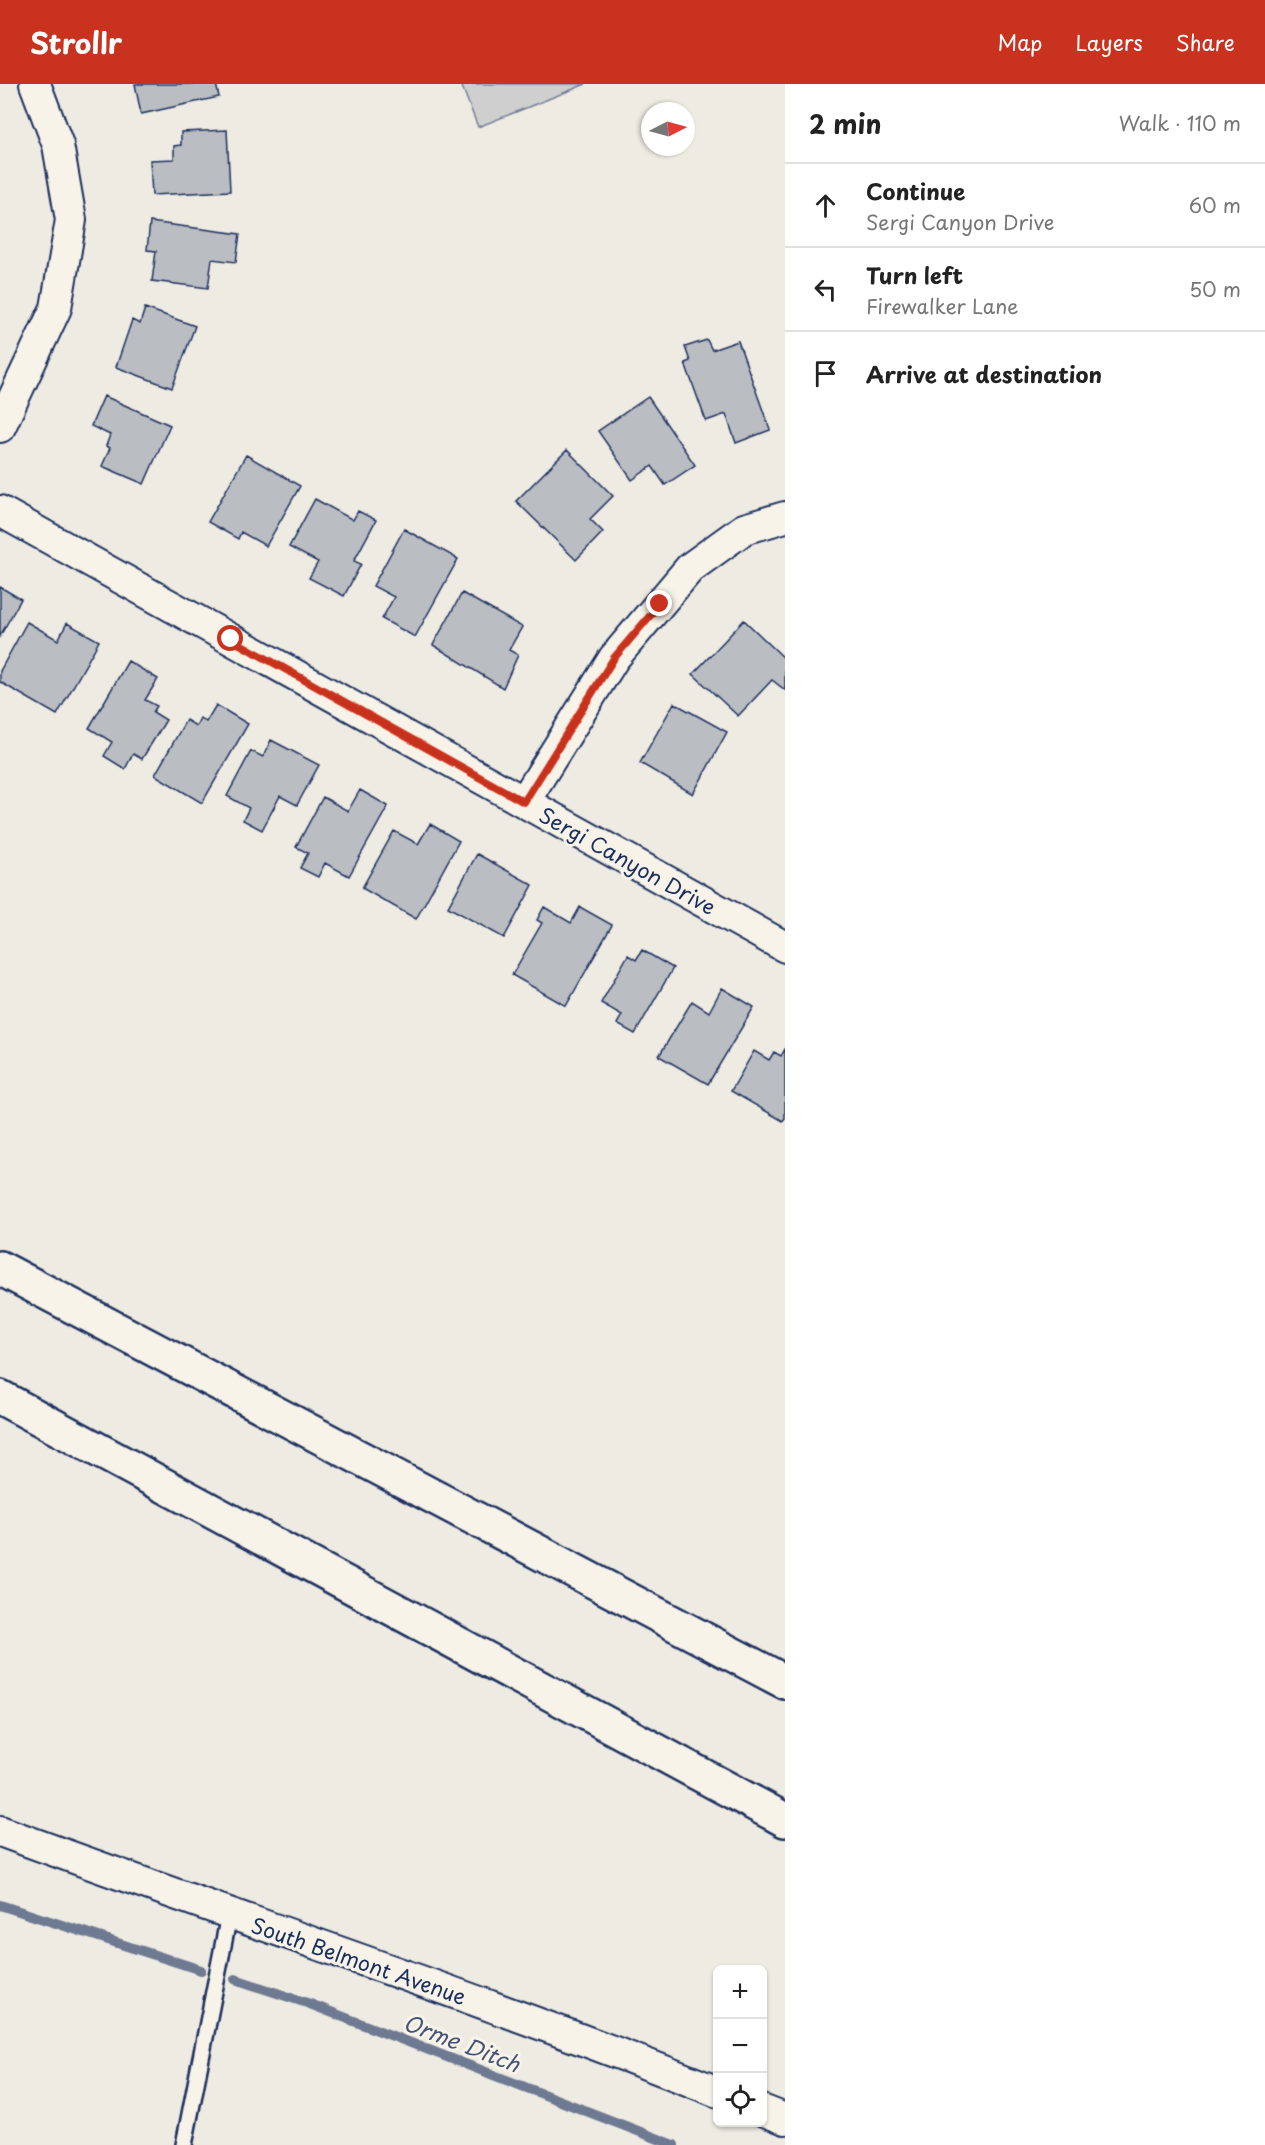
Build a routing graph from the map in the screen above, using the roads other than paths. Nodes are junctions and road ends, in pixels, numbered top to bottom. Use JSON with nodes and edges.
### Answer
{"nodes":[{"id":1,"x":34,"y":84,"type":"edge"},
{"id":2,"x":0,"y":427,"type":"edge"},
{"id":3,"x":0,"y":511,"type":"edge"},
{"id":4,"x":785,"y":517,"type":"edge"},
{"id":5,"x":524,"y":802,"type":"junction"},
{"id":6,"x":785,"y":947,"type":"edge"},
{"id":7,"x":0,"y":1268,"type":"edge"},
{"id":8,"x":0,"y":1397,"type":"edge"},
{"id":9,"x":785,"y":1682,"type":"edge"},
{"id":10,"x":785,"y":1820,"type":"edge"},
{"id":11,"x":0,"y":1831,"type":"edge"},
{"id":12,"x":229,"y":1915,"type":"junction"},
{"id":13,"x":713,"y":2090,"type":"edge"},
{"id":14,"x":767,"y":2112,"type":"edge"},
{"id":15,"x":785,"y":2119,"type":"edge"},
{"id":16,"x":184,"y":2145,"type":"edge"}],
"edges":[{"from":1,"to":2,"type":"street"},
{"from":3,"to":5,"type":"street","name":"Sergi Canyon Drive"},
{"from":4,"to":5,"type":"street"},
{"from":5,"to":6,"type":"street","name":"Sergi Canyon Drive"},
{"from":7,"to":9,"type":"highway"},
{"from":8,"to":10,"type":"highway"},
{"from":11,"to":12,"type":"street","name":"South Belmont Avenue"},
{"from":12,"to":13,"type":"street","name":"South Belmont Avenue"},
{"from":12,"to":16,"type":"lane"},
{"from":14,"to":15,"type":"street"}]}
